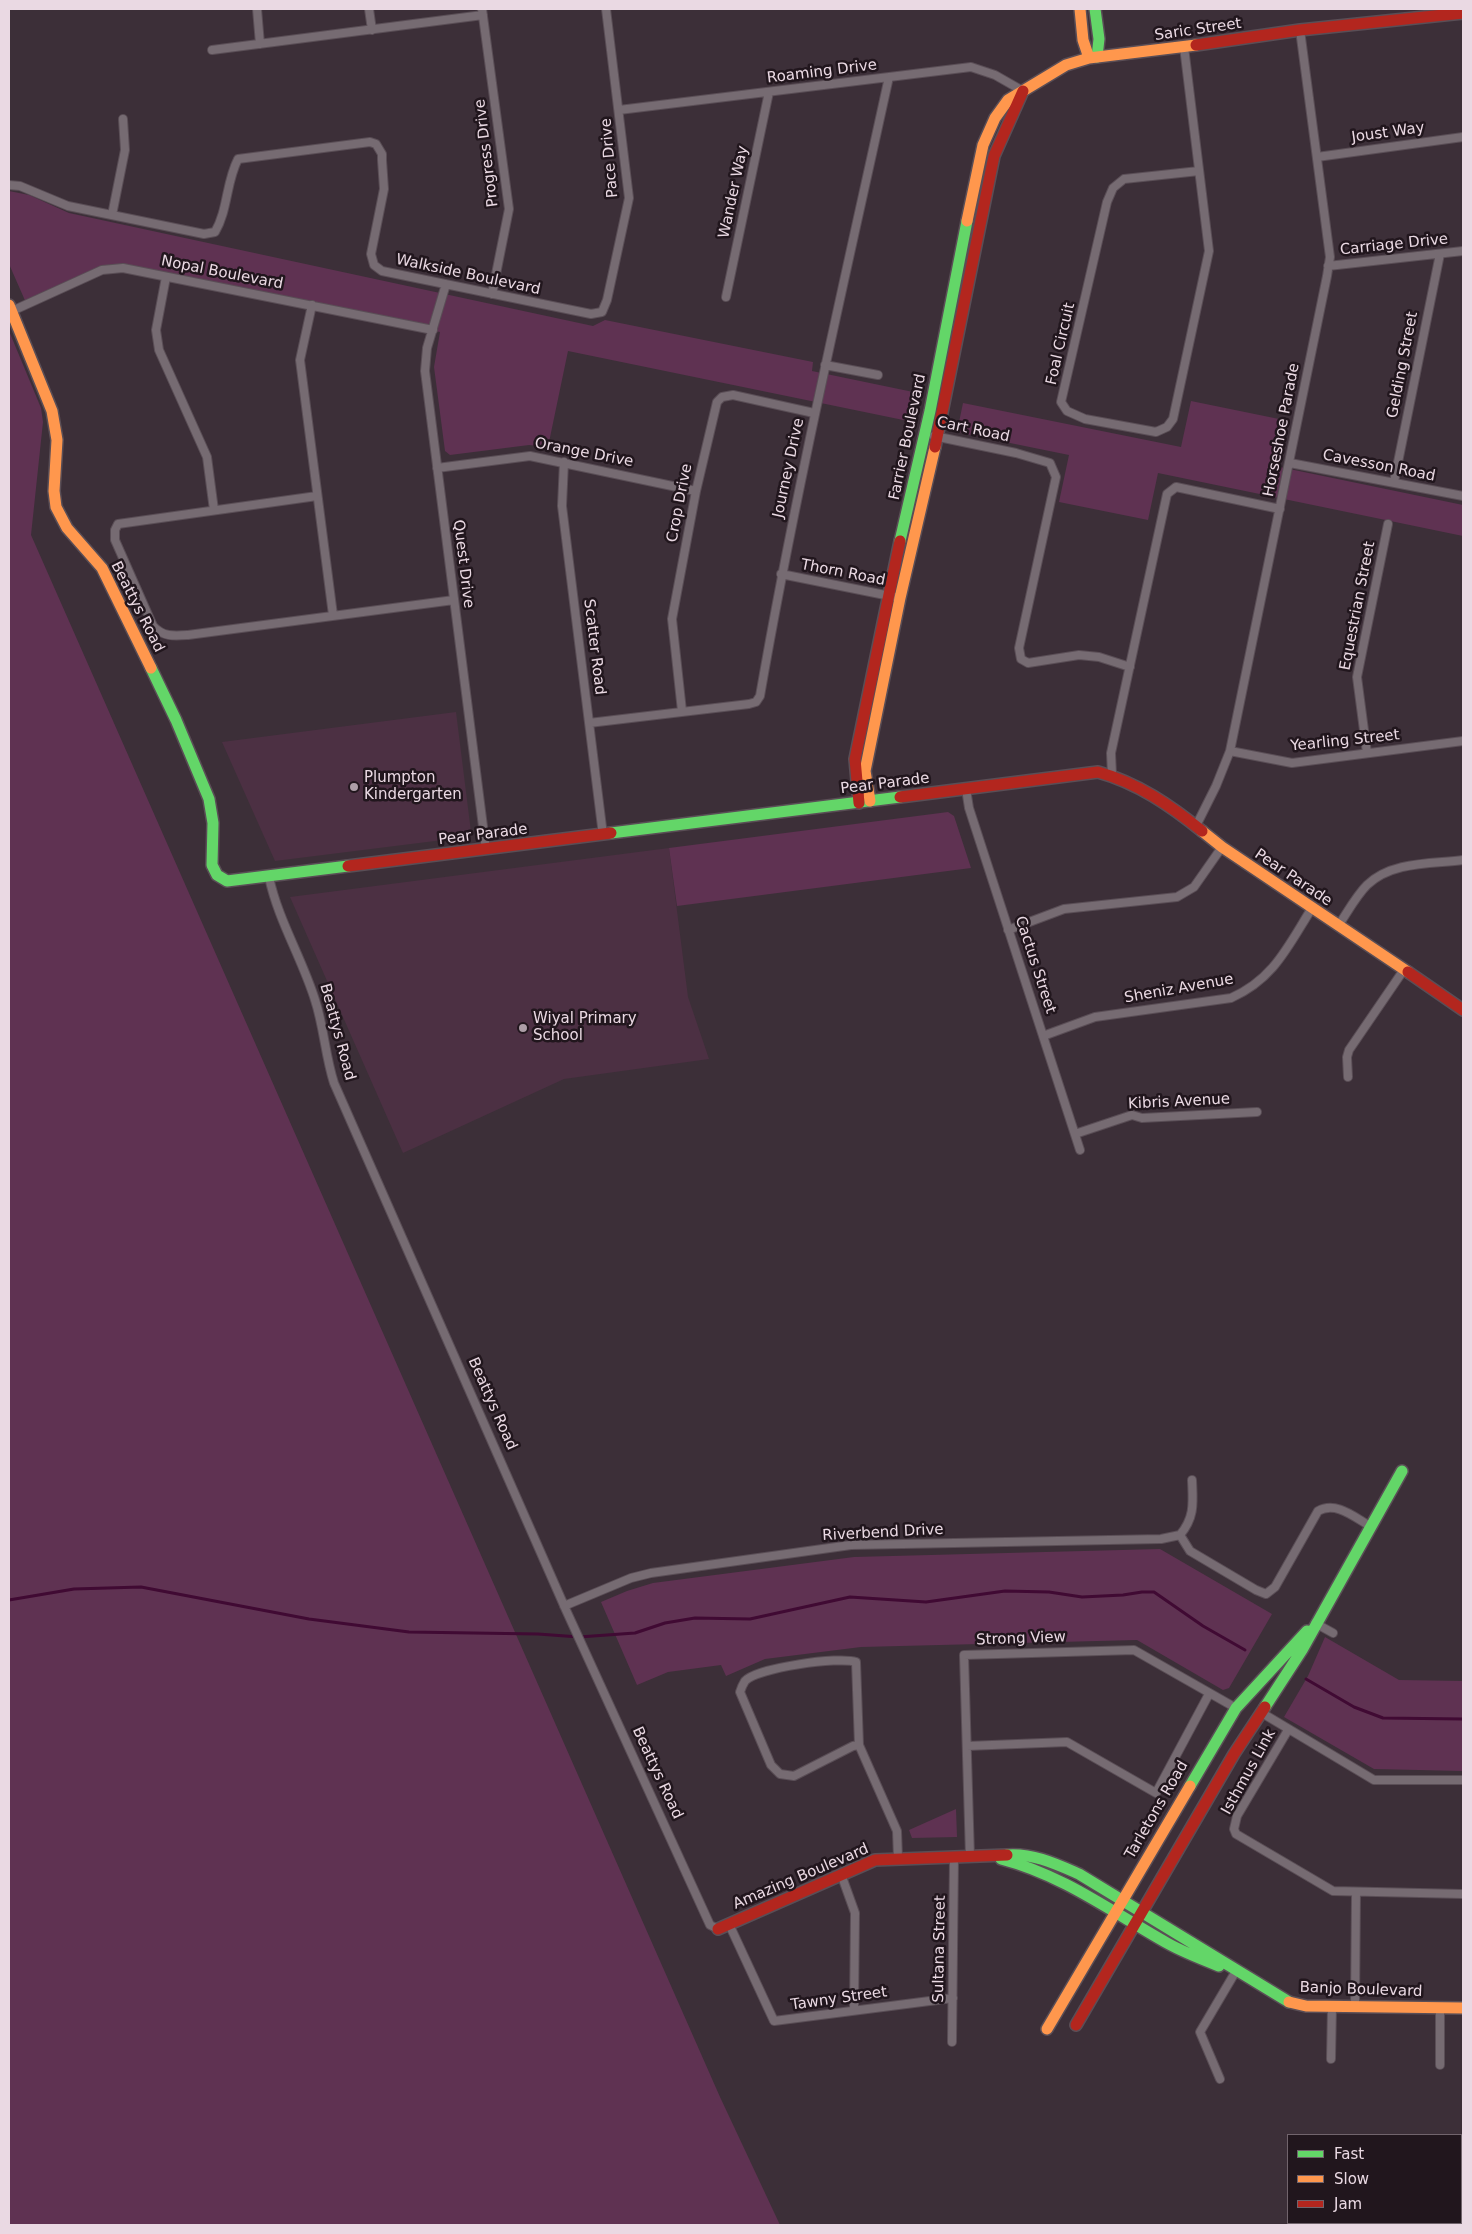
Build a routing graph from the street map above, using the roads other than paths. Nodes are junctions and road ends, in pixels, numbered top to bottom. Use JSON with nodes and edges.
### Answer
{"nodes":[{"id":1,"x":257,"y":9,"type":"edge"},
{"id":2,"x":369,"y":9,"type":"edge"},
{"id":3,"x":606,"y":9,"type":"edge"},
{"id":4,"x":1080,"y":9,"type":"edge"},
{"id":5,"x":1095,"y":9,"type":"edge"},
{"id":6,"x":483,"y":12,"type":"edge"},
{"id":7,"x":1463,"y":13,"type":"edge"},
{"id":8,"x":372,"y":30,"type":"junction"},
{"id":9,"x":1300,"y":30,"type":"junction"},
{"id":10,"x":260,"y":44,"type":"junction"},
{"id":11,"x":1184,"y":47,"type":"junction"},
{"id":12,"x":212,"y":50,"type":"dead end"},
{"id":13,"x":1145,"y":52,"type":"joint"},
{"id":14,"x":1093,"y":57,"type":"junction"},
{"id":15,"x":889,"y":77,"type":"junction"},
{"id":16,"x":1023,"y":91,"type":"junction"},
{"id":17,"x":768,"y":92,"type":"junction"},
{"id":18,"x":619,"y":110,"type":"junction"},
{"id":19,"x":123,"y":119,"type":"dead end"},
{"id":20,"x":1463,"y":137,"type":"edge"},
{"id":21,"x":1317,"y":157,"type":"junction"},
{"id":22,"x":1199,"y":171,"type":"junction"},
{"id":23,"x":9,"y":185,"type":"edge"},
{"id":24,"x":112,"y":215,"type":"junction"},
{"id":25,"x":1463,"y":251,"type":"edge"},
{"id":26,"x":1440,"y":254,"type":"junction"},
{"id":27,"x":1328,"y":266,"type":"junction"},
{"id":28,"x":166,"y":277,"type":"junction"},
{"id":29,"x":446,"y":284,"type":"junction"},
{"id":30,"x":492,"y":294,"type":"junction"},
{"id":31,"x":726,"y":298,"type":"dead end"},
{"id":32,"x":312,"y":304,"type":"junction"},
{"id":33,"x":10,"y":308,"type":"edge"},
{"id":34,"x":602,"y":312,"type":"joint"},
{"id":35,"x":433,"y":330,"type":"junction"},
{"id":36,"x":825,"y":365,"type":"junction"},
{"id":37,"x":878,"y":375,"type":"dead end"},
{"id":38,"x":814,"y":413,"type":"junction"},
{"id":39,"x":925,"y":434,"type":"junction"},
{"id":40,"x":937,"y":437,"type":"junction"},
{"id":41,"x":564,"y":462,"type":"junction"},
{"id":42,"x":1290,"y":463,"type":"junction"},
{"id":43,"x":437,"y":468,"type":"junction"},
{"id":44,"x":1394,"y":482,"type":"junction"},
{"id":45,"x":696,"y":490,"type":"junction"},
{"id":46,"x":317,"y":496,"type":"junction"},
{"id":47,"x":1463,"y":496,"type":"edge"},
{"id":48,"x":1280,"y":509,"type":"junction"},
{"id":49,"x":214,"y":510,"type":"junction"},
{"id":50,"x":1388,"y":524,"type":"dead end"},
{"id":51,"x":781,"y":574,"type":"junction"},
{"id":52,"x":888,"y":595,"type":"junction"},
{"id":53,"x":900,"y":598,"type":"junction"},
{"id":54,"x":454,"y":600,"type":"junction"},
{"id":55,"x":333,"y":615,"type":"junction"},
{"id":56,"x":1130,"y":667,"type":"junction"},
{"id":57,"x":682,"y":711,"type":"junction"},
{"id":58,"x":590,"y":723,"type":"junction"},
{"id":59,"x":1463,"y":741,"type":"edge"},
{"id":60,"x":1230,"y":751,"type":"junction"},
{"id":61,"x":1367,"y":753,"type":"junction"},
{"id":62,"x":1112,"y":775,"type":"junction"},
{"id":63,"x":966,"y":789,"type":"junction"},
{"id":64,"x":864,"y":802,"type":"junction"},
{"id":65,"x":1196,"y":826,"type":"junction"},
{"id":66,"x":603,"y":836,"type":"junction"},
{"id":67,"x":1222,"y":847,"type":"junction"},
{"id":68,"x":486,"y":850,"type":"junction"},
{"id":69,"x":1463,"y":860,"type":"edge"},
{"id":70,"x":269,"y":877,"type":"junction"},
{"id":71,"x":242,"y":880,"type":"joint"},
{"id":72,"x":1312,"y":908,"type":"junction"},
{"id":73,"x":1338,"y":926,"type":"junction"},
{"id":74,"x":1008,"y":930,"type":"junction"},
{"id":75,"x":1403,"y":971,"type":"junction"},
{"id":76,"x":1463,"y":1010,"type":"edge"},
{"id":77,"x":1043,"y":1036,"type":"junction"},
{"id":78,"x":1348,"y":1077,"type":"dead end"},
{"id":79,"x":1257,"y":1112,"type":"dead end"},
{"id":80,"x":1075,"y":1134,"type":"junction"},
{"id":81,"x":1080,"y":1150,"type":"dead end"},
{"id":82,"x":1402,"y":1471,"type":"dead end"},
{"id":83,"x":1192,"y":1480,"type":"dead end"},
{"id":84,"x":1370,"y":1526,"type":"junction"},
{"id":85,"x":1180,"y":1535,"type":"junction"},
{"id":86,"x":564,"y":1606,"type":"junction"},
{"id":87,"x":1316,"y":1623,"type":"junction"},
{"id":88,"x":1334,"y":1633,"type":"dead end"},
{"id":89,"x":1209,"y":1694,"type":"junction"},
{"id":90,"x":1236,"y":1708,"type":"junction"},
{"id":91,"x":1262,"y":1713,"type":"junction"},
{"id":92,"x":1288,"y":1730,"type":"junction"},
{"id":93,"x":859,"y":1745,"type":"junction"},
{"id":94,"x":967,"y":1746,"type":"junction"},
{"id":95,"x":1463,"y":1780,"type":"edge"},
{"id":96,"x":954,"y":1857,"type":"junction"},
{"id":97,"x":970,"y":1857,"type":"junction"},
{"id":98,"x":987,"y":1857,"type":"junction"},
{"id":99,"x":898,"y":1858,"type":"junction"},
{"id":100,"x":840,"y":1874,"type":"junction"},
{"id":101,"x":1356,"y":1892,"type":"junction"},
{"id":102,"x":1463,"y":1894,"type":"edge"},
{"id":103,"x":1122,"y":1901,"type":"junction"},
{"id":104,"x":1137,"y":1911,"type":"junction"},
{"id":105,"x":1115,"y":1912,"type":"junction"},
{"id":106,"x":1131,"y":1922,"type":"junction"},
{"id":107,"x":729,"y":1924,"type":"junction"},
{"id":108,"x":718,"y":1929,"type":"joint"},
{"id":109,"x":1236,"y":1971,"type":"junction"},
{"id":110,"x":953,"y":1998,"type":"junction"},
{"id":111,"x":1332,"y":2006,"type":"junction"},
{"id":112,"x":1355,"y":2007,"type":"junction"},
{"id":113,"x":1440,"y":2008,"type":"junction"},
{"id":114,"x":1463,"y":2008,"type":"edge"},
{"id":115,"x":854,"y":2010,"type":"junction"},
{"id":116,"x":1076,"y":2025,"type":"dead end"},
{"id":117,"x":1047,"y":2029,"type":"dead end"},
{"id":118,"x":952,"y":2042,"type":"dead end"},
{"id":119,"x":1331,"y":2059,"type":"dead end"},
{"id":120,"x":1440,"y":2065,"type":"dead end"},
{"id":121,"x":1220,"y":2079,"type":"dead end"}],
"edges":[{"from":1,"to":10,"type":"street"},
{"from":2,"to":8,"type":"street"},
{"from":3,"to":18,"type":"street","name":"Pace Drive"},
{"from":4,"to":14,"type":"street"},
{"from":5,"to":14,"type":"street"},
{"from":6,"to":8,"type":"street"},
{"from":6,"to":30,"type":"street","name":"Progress Drive"},
{"from":7,"to":9,"type":"street","name":"Saric Street"},
{"from":8,"to":10,"type":"street"},
{"from":9,"to":11,"type":"street","name":"Saric Street"},
{"from":9,"to":21,"type":"street","name":"Horseshoe Parade"},
{"from":10,"to":12,"type":"street"},
{"from":11,"to":13,"type":"street","name":"Saric Street"},
{"from":11,"to":22,"type":"street","name":"Foal Circuit"},
{"from":13,"to":14,"type":"street","name":"Farrier Boulevard"},
{"from":14,"to":16,"type":"street","name":"Farrier Boulevard"},
{"from":15,"to":16,"type":"street","name":"Roaming Drive"},
{"from":15,"to":17,"type":"street","name":"Roaming Drive"},
{"from":15,"to":36,"type":"street","name":"Journey Drive"},
{"from":16,"to":39,"type":"street","name":"Farrier Boulevard"},
{"from":16,"to":40,"type":"street","name":"Farrier Boulevard"},
{"from":17,"to":18,"type":"street","name":"Roaming Drive"},
{"from":17,"to":31,"type":"street","name":"Wander Way"},
{"from":18,"to":34,"type":"street","name":"Pace Drive"},
{"from":19,"to":24,"type":"street"},
{"from":20,"to":21,"type":"street","name":"Joust Way"},
{"from":21,"to":27,"type":"street","name":"Horseshoe Parade"},
{"from":22,"to":22,"type":"street","name":"Foal Circuit"},
{"from":23,"to":24,"type":"street","name":"Walkside Boulevard"},
{"from":24,"to":29,"type":"street","name":"Walkside Boulevard"},
{"from":25,"to":26,"type":"street","name":"Carriage Drive"},
{"from":26,"to":27,"type":"street","name":"Carriage Drive"},
{"from":26,"to":44,"type":"street","name":"Gelding Street"},
{"from":27,"to":42,"type":"street","name":"Horseshoe Parade"},
{"from":28,"to":32,"type":"street","name":"Nopal Boulevard"},
{"from":28,"to":33,"type":"street","name":"Nopal Boulevard"},
{"from":28,"to":49,"type":"street"},
{"from":29,"to":30,"type":"street","name":"Walkside Boulevard"},
{"from":29,"to":35,"type":"street","name":"Quest Drive"},
{"from":30,"to":34,"type":"street","name":"Walkside Boulevard"},
{"from":32,"to":35,"type":"street","name":"Nopal Boulevard"},
{"from":32,"to":46,"type":"street"},
{"from":33,"to":71,"type":"street","name":"Beattys Road"},
{"from":35,"to":43,"type":"street","name":"Quest Drive"},
{"from":36,"to":37,"type":"street"},
{"from":36,"to":38,"type":"street","name":"Journey Drive"},
{"from":38,"to":45,"type":"street","name":"Crop Drive"},
{"from":38,"to":51,"type":"street","name":"Journey Drive"},
{"from":39,"to":40,"type":"street","name":"Cart Road"},
{"from":39,"to":52,"type":"street","name":"Farrier Boulevard"},
{"from":40,"to":53,"type":"street","name":"Farrier Boulevard"},
{"from":40,"to":56,"type":"street","name":"Cart Road"},
{"from":41,"to":43,"type":"street","name":"Orange Drive"},
{"from":41,"to":45,"type":"street","name":"Orange Drive"},
{"from":41,"to":58,"type":"street","name":"Scatter Road"},
{"from":42,"to":44,"type":"street","name":"Cavesson Road"},
{"from":42,"to":48,"type":"street","name":"Horseshoe Parade"},
{"from":43,"to":54,"type":"street","name":"Quest Drive"},
{"from":44,"to":47,"type":"street","name":"Cavesson Road"},
{"from":45,"to":57,"type":"street","name":"Crop Drive"},
{"from":46,"to":49,"type":"street"},
{"from":46,"to":55,"type":"street"},
{"from":48,"to":56,"type":"street"},
{"from":48,"to":60,"type":"street","name":"Horseshoe Parade"},
{"from":49,"to":55,"type":"street"},
{"from":50,"to":61,"type":"street","name":"Equestrian Street"},
{"from":51,"to":52,"type":"street","name":"Thorn Road"},
{"from":51,"to":57,"type":"street","name":"Journey Drive"},
{"from":52,"to":53,"type":"street","name":"Thorn Road"},
{"from":52,"to":64,"type":"street","name":"Farrier Boulevard"},
{"from":53,"to":64,"type":"street","name":"Farrier Boulevard"},
{"from":54,"to":55,"type":"street"},
{"from":54,"to":68,"type":"street","name":"Quest Drive"},
{"from":56,"to":62,"type":"street"},
{"from":57,"to":58,"type":"street","name":"Journey Drive"},
{"from":58,"to":66,"type":"street","name":"Scatter Road"},
{"from":59,"to":61,"type":"street","name":"Yearling Street"},
{"from":60,"to":61,"type":"street","name":"Yearling Street"},
{"from":60,"to":65,"type":"street","name":"Horseshoe Parade"},
{"from":62,"to":63,"type":"street","name":"Pear Parade"},
{"from":62,"to":65,"type":"street","name":"Pear Parade"},
{"from":63,"to":64,"type":"street","name":"Pear Parade"},
{"from":63,"to":74,"type":"street","name":"Cactus Street"},
{"from":64,"to":66,"type":"street","name":"Pear Parade"},
{"from":65,"to":67,"type":"street","name":"Pear Parade"},
{"from":66,"to":68,"type":"street","name":"Pear Parade"},
{"from":67,"to":72,"type":"street","name":"Pear Parade"},
{"from":67,"to":74,"type":"street"},
{"from":68,"to":70,"type":"street","name":"Pear Parade"},
{"from":69,"to":73,"type":"street"},
{"from":70,"to":71,"type":"street","name":"Pear Parade"},
{"from":70,"to":86,"type":"street","name":"Beattys Road"},
{"from":72,"to":73,"type":"street","name":"Pear Parade"},
{"from":72,"to":77,"type":"street","name":"Sheniz Avenue"},
{"from":73,"to":75,"type":"street","name":"Pear Parade"},
{"from":74,"to":77,"type":"street","name":"Cactus Street"},
{"from":75,"to":76,"type":"street","name":"Pear Parade"},
{"from":75,"to":78,"type":"street"},
{"from":77,"to":80,"type":"street","name":"Cactus Street"},
{"from":79,"to":80,"type":"street","name":"Kibris Avenue"},
{"from":80,"to":81,"type":"street","name":"Cactus Street"},
{"from":82,"to":84,"type":"street","name":"Tarletons Road"},
{"from":83,"to":85,"type":"street"},
{"from":84,"to":85,"type":"street"},
{"from":84,"to":87,"type":"street","name":"Tarletons Road"},
{"from":85,"to":86,"type":"street","name":"Riverbend Drive"},
{"from":86,"to":108,"type":"street","name":"Beattys Road"},
{"from":87,"to":88,"type":"street"},
{"from":87,"to":90,"type":"street","name":"Tarletons Road"},
{"from":87,"to":91,"type":"street","name":"Tarletons Road"},
{"from":89,"to":90,"type":"street","name":"Strong View"},
{"from":89,"to":94,"type":"street"},
{"from":89,"to":94,"type":"street","name":"Strong View"},
{"from":90,"to":103,"type":"street","name":"Tarletons Road"},
{"from":91,"to":92,"type":"street"},
{"from":91,"to":104,"type":"street","name":"Tarletons Road"},
{"from":92,"to":95,"type":"street"},
{"from":92,"to":101,"type":"street","name":"Isthmus Link"},
{"from":93,"to":93,"type":"street"},
{"from":93,"to":99,"type":"street"},
{"from":94,"to":97,"type":"street","name":"Strong View"},
{"from":96,"to":97,"type":"street","name":"Amazing Boulevard"},
{"from":96,"to":99,"type":"street","name":"Amazing Boulevard"},
{"from":96,"to":110,"type":"street","name":"Sultana Street"},
{"from":97,"to":98,"type":"street","name":"Amazing Boulevard"},
{"from":98,"to":103,"type":"street","name":"Amazing Boulevard"},
{"from":98,"to":105,"type":"street","name":"Amazing Boulevard"},
{"from":99,"to":100,"type":"street","name":"Amazing Boulevard"},
{"from":100,"to":107,"type":"street","name":"Amazing Boulevard"},
{"from":100,"to":115,"type":"street"},
{"from":101,"to":102,"type":"street"},
{"from":101,"to":112,"type":"street"},
{"from":103,"to":104,"type":"street","name":"Amazing Boulevard"},
{"from":103,"to":105,"type":"street","name":"Tarletons Road"},
{"from":104,"to":106,"type":"street","name":"Tarletons Road"},
{"from":104,"to":109,"type":"street","name":"Banjo Boulevard"},
{"from":105,"to":106,"type":"street","name":"Amazing Boulevard"},
{"from":105,"to":117,"type":"street","name":"Tarletons Road"},
{"from":106,"to":109,"type":"street","name":"Banjo Boulevard"},
{"from":106,"to":116,"type":"street","name":"Tarletons Road"},
{"from":107,"to":108,"type":"street","name":"Amazing Boulevard"},
{"from":107,"to":115,"type":"street","name":"Tawny Street"},
{"from":109,"to":111,"type":"street","name":"Banjo Boulevard"},
{"from":109,"to":121,"type":"street"},
{"from":110,"to":115,"type":"street","name":"Tawny Street"},
{"from":110,"to":118,"type":"street","name":"Sultana Street"},
{"from":111,"to":112,"type":"street","name":"Banjo Boulevard"},
{"from":111,"to":119,"type":"street"},
{"from":112,"to":113,"type":"street","name":"Banjo Boulevard"},
{"from":113,"to":114,"type":"street","name":"Banjo Boulevard"},
{"from":113,"to":120,"type":"street"}]}
